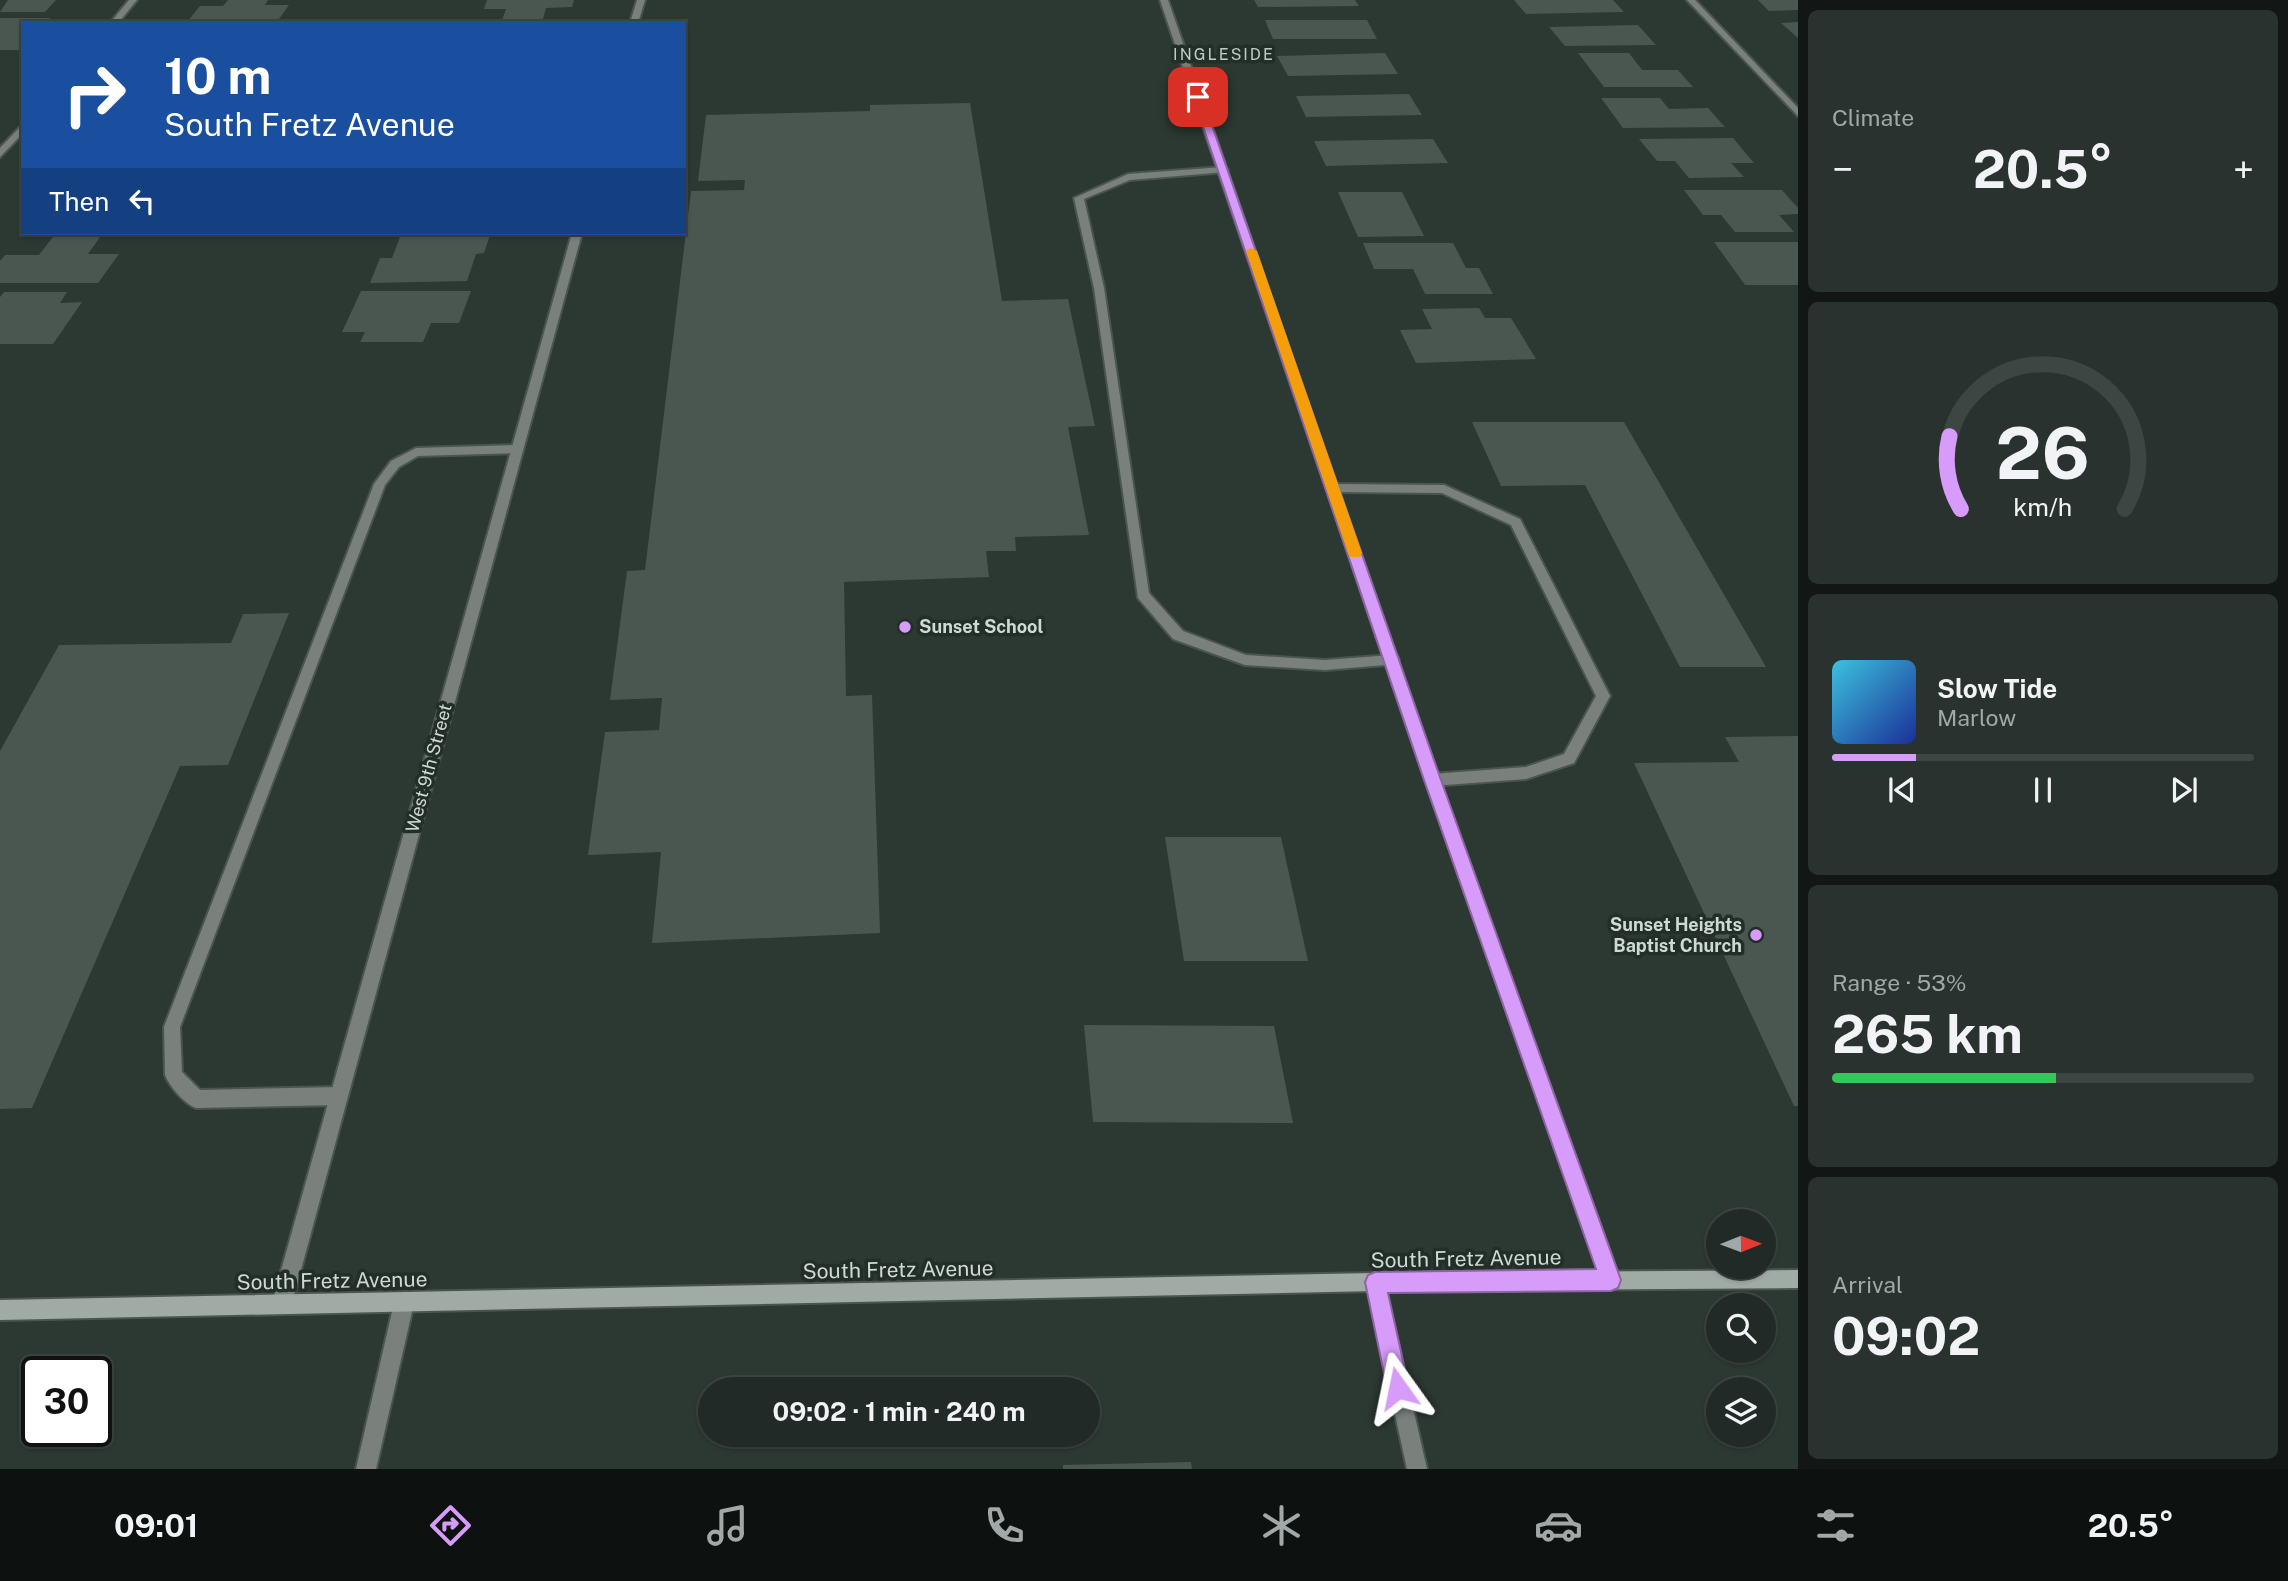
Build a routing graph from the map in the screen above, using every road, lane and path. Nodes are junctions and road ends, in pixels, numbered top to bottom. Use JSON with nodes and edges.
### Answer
{"nodes":[{"id":1,"x":133,"y":0,"type":"edge"},
{"id":2,"x":641,"y":0,"type":"edge"},
{"id":3,"x":1164,"y":0,"type":"edge"},
{"id":4,"x":1691,"y":0,"type":"edge"},
{"id":5,"x":116,"y":21,"type":"edge"},
{"id":6,"x":635,"y":21,"type":"edge"},
{"id":7,"x":1798,"y":113,"type":"edge"},
{"id":8,"x":21,"y":129,"type":"edge"},
{"id":9,"x":0,"y":153,"type":"edge"},
{"id":10,"x":1223,"y":170,"type":"junction"},
{"id":11,"x":576,"y":235,"type":"edge"},
{"id":12,"x":517,"y":449,"type":"junction"},
{"id":13,"x":1333,"y":488,"type":"junction"},
{"id":14,"x":1392,"y":660,"type":"junction"},
{"id":15,"x":1432,"y":780,"type":"junction"},
{"id":16,"x":339,"y":1096,"type":"junction"},
{"id":17,"x":1798,"y":1279,"type":"edge"},
{"id":18,"x":1611,"y":1280,"type":"junction"},
{"id":19,"x":1375,"y":1282,"type":"junction"},
{"id":20,"x":282,"y":1303,"type":"junction"},
{"id":21,"x":404,"y":1303,"type":"junction"},
{"id":22,"x":0,"y":1310,"type":"edge"},
{"id":23,"x":366,"y":1469,"type":"edge"},
{"id":24,"x":1417,"y":1469,"type":"edge"}],
"edges":[{"from":1,"to":5,"type":"street"},
{"from":2,"to":6,"type":"street"},
{"from":3,"to":10,"type":"street"},
{"from":4,"to":7,"type":"street"},
{"from":8,"to":9,"type":"street"},
{"from":10,"to":13,"type":"street"},
{"from":10,"to":14,"type":"street"},
{"from":11,"to":12,"type":"street","name":"West 9th Street"},
{"from":12,"to":16,"type":"street","name":"West 9th Street"},
{"from":12,"to":16,"type":"street"},
{"from":13,"to":14,"type":"street"},
{"from":13,"to":15,"type":"street"},
{"from":14,"to":15,"type":"street"},
{"from":15,"to":18,"type":"street"},
{"from":16,"to":20,"type":"street","name":"West 9th Street"},
{"from":17,"to":18,"type":"street","name":"South Fretz Avenue"},
{"from":18,"to":19,"type":"street","name":"South Fretz Avenue"},
{"from":19,"to":21,"type":"street","name":"South Fretz Avenue"},
{"from":19,"to":24,"type":"street"},
{"from":20,"to":21,"type":"street","name":"South Fretz Avenue"},
{"from":20,"to":22,"type":"street","name":"South Fretz Avenue"},
{"from":21,"to":23,"type":"street"}]}
